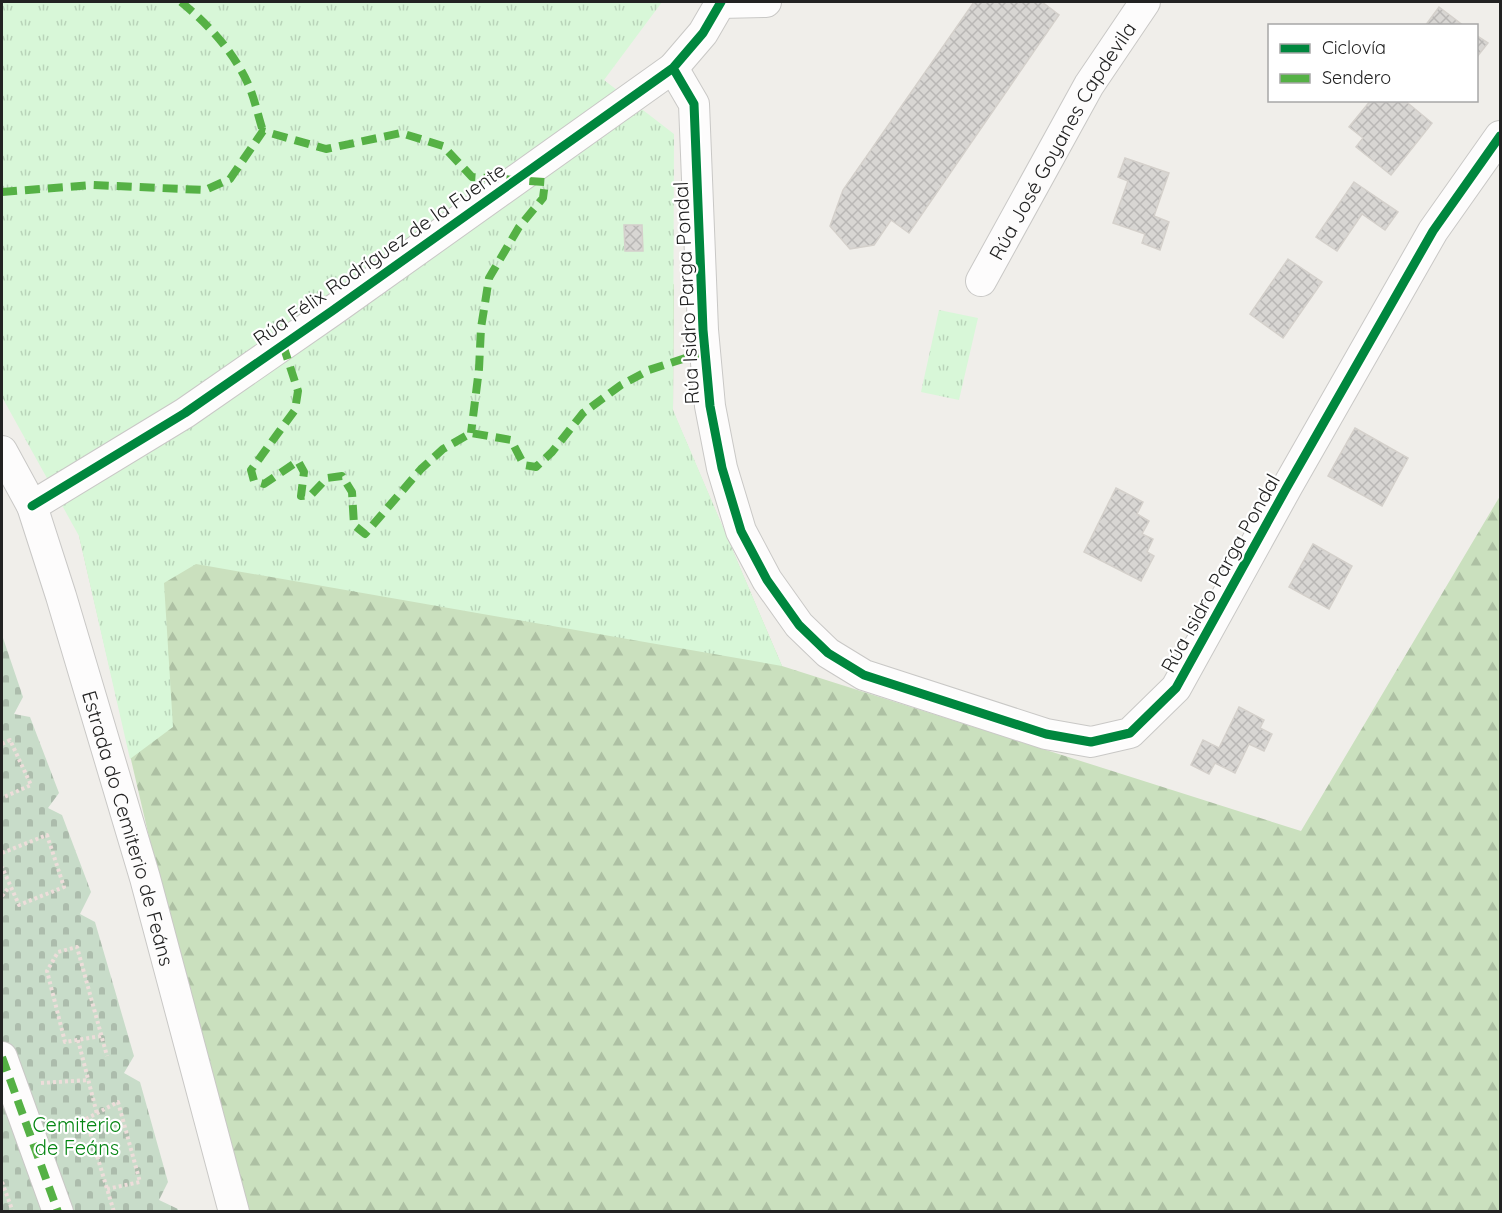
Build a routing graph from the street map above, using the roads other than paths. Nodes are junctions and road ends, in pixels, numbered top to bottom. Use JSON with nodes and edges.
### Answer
{"nodes":[{"id":1,"x":720,"y":2,"type":"edge"},
{"id":2,"x":766,"y":2,"type":"edge"},
{"id":3,"x":1145,"y":2,"type":"edge"},
{"id":4,"x":673,"y":68,"type":"junction"},
{"id":5,"x":1500,"y":136,"type":"edge"},
{"id":6,"x":981,"y":281,"type":"dead end"},
{"id":7,"x":2,"y":451,"type":"edge"},
{"id":8,"x":32,"y":506,"type":"junction"},
{"id":9,"x":2,"y":1057,"type":"edge"},
{"id":10,"x":58,"y":1212,"type":"edge"},
{"id":11,"x":234,"y":1212,"type":"edge"}],
"edges":[{"from":1,"to":2,"type":"street"},
{"from":1,"to":4,"type":"street","name":"Rúa Félix Rodríguez de la Fuente"},
{"from":3,"to":6,"type":"street","name":"Rúa José Goyanes Capdevila"},
{"from":4,"to":5,"type":"street","name":"Rúa Isidro Parga Pondal"},
{"from":4,"to":8,"type":"street","name":"Rúa Félix Rodríguez de la Fuente"},
{"from":7,"to":8,"type":"street","name":"Estrada do Cemiterio de Feáns"},
{"from":8,"to":11,"type":"street","name":"Estrada do Cemiterio de Feáns"},
{"from":9,"to":10,"type":"street"}]}
